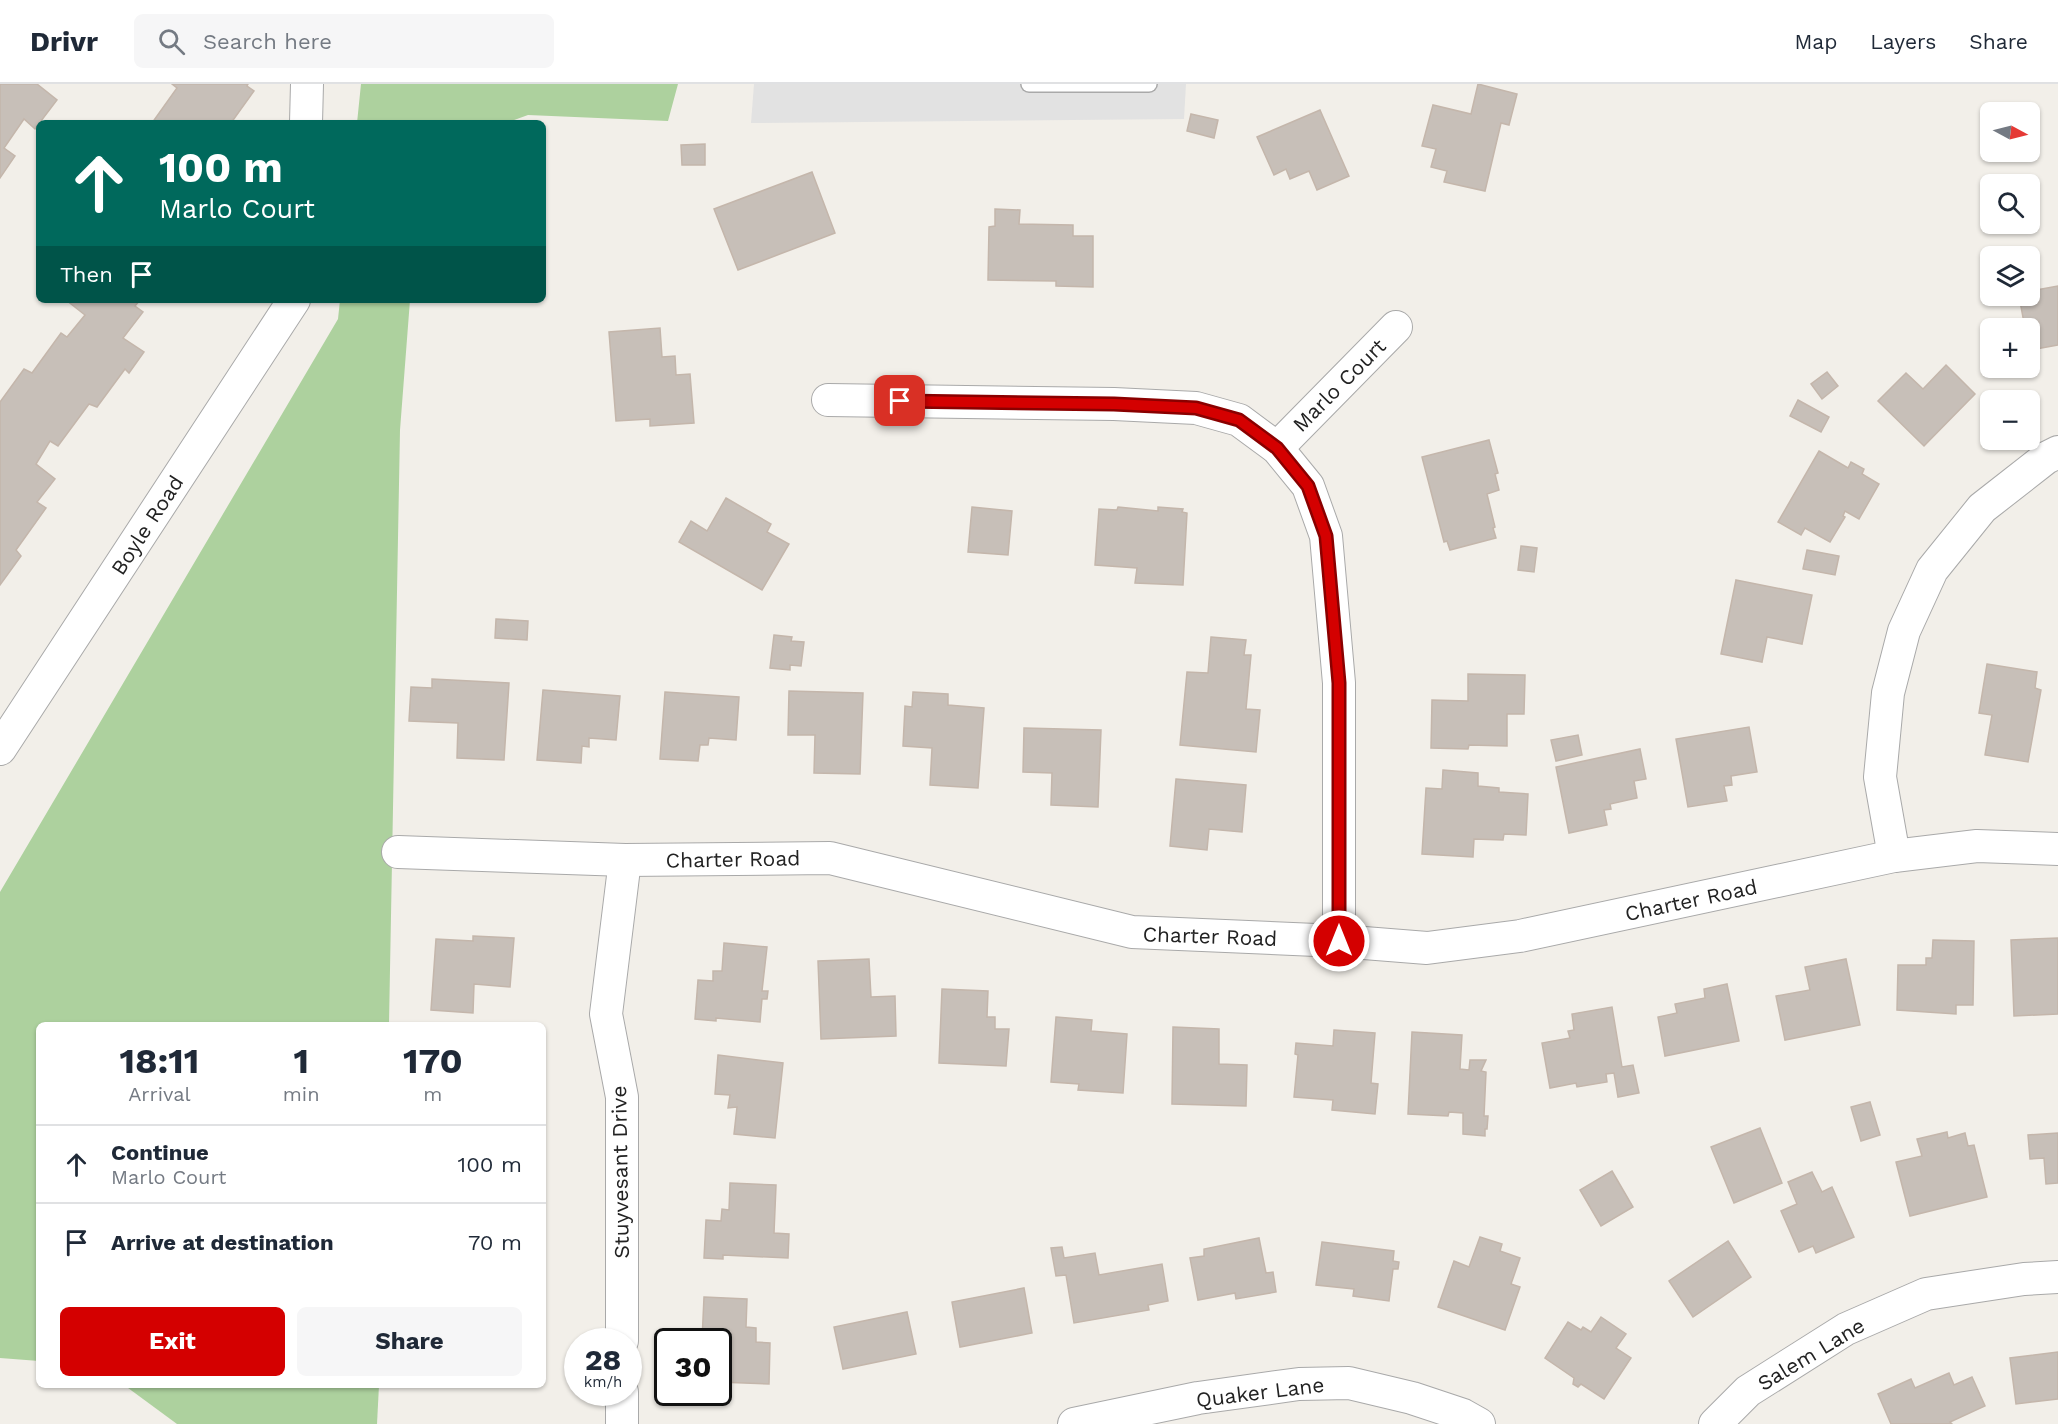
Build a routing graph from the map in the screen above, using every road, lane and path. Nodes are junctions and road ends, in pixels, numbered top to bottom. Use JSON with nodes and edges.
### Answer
{"nodes":[{"id":1,"x":307,"y":84,"type":"edge"},
{"id":2,"x":1029,"y":84,"type":"edge"},
{"id":3,"x":1149,"y":84,"type":"edge"},
{"id":4,"x":306,"y":120,"type":"edge"},
{"id":5,"x":292,"y":303,"type":"edge"},
{"id":6,"x":1396,"y":327,"type":"dead end"},
{"id":7,"x":828,"y":400,"type":"dead end"},
{"id":8,"x":1277,"y":448,"type":"junction"},
{"id":9,"x":2058,"y":452,"type":"edge"},
{"id":10,"x":0,"y":749,"type":"edge"},
{"id":11,"x":2058,"y":849,"type":"edge"},
{"id":12,"x":398,"y":852,"type":"dead end"},
{"id":13,"x":1894,"y":856,"type":"junction"},
{"id":14,"x":625,"y":860,"type":"junction"},
{"id":15,"x":1339,"y":941,"type":"junction"},
{"id":16,"x":2058,"y":1277,"type":"edge"},
{"id":17,"x":622,"y":1328,"type":"edge"},
{"id":18,"x":622,"y":1406,"type":"edge"},
{"id":19,"x":622,"y":1424,"type":"edge"},
{"id":20,"x":1074,"y":1424,"type":"edge"},
{"id":21,"x":1479,"y":1424,"type":"edge"},
{"id":22,"x":1715,"y":1424,"type":"edge"}],
"edges":[{"from":1,"to":4,"type":"street"},
{"from":2,"to":3,"type":"lane"},
{"from":5,"to":10,"type":"street","name":"Boyle Road"},
{"from":6,"to":8,"type":"street","name":"Marlo Court"},
{"from":7,"to":8,"type":"street","name":"Marlo Court"},
{"from":8,"to":15,"type":"street"},
{"from":9,"to":13,"type":"street"},
{"from":11,"to":13,"type":"street","name":"Charter Road"},
{"from":12,"to":14,"type":"street","name":"Charter Road"},
{"from":13,"to":15,"type":"street","name":"Charter Road"},
{"from":14,"to":15,"type":"street","name":"Charter Road"},
{"from":14,"to":17,"type":"street","name":"Stuyvesant Drive"},
{"from":16,"to":22,"type":"street","name":"Salem Lane"},
{"from":18,"to":19,"type":"street"},
{"from":20,"to":21,"type":"street","name":"Quaker Lane"}]}
